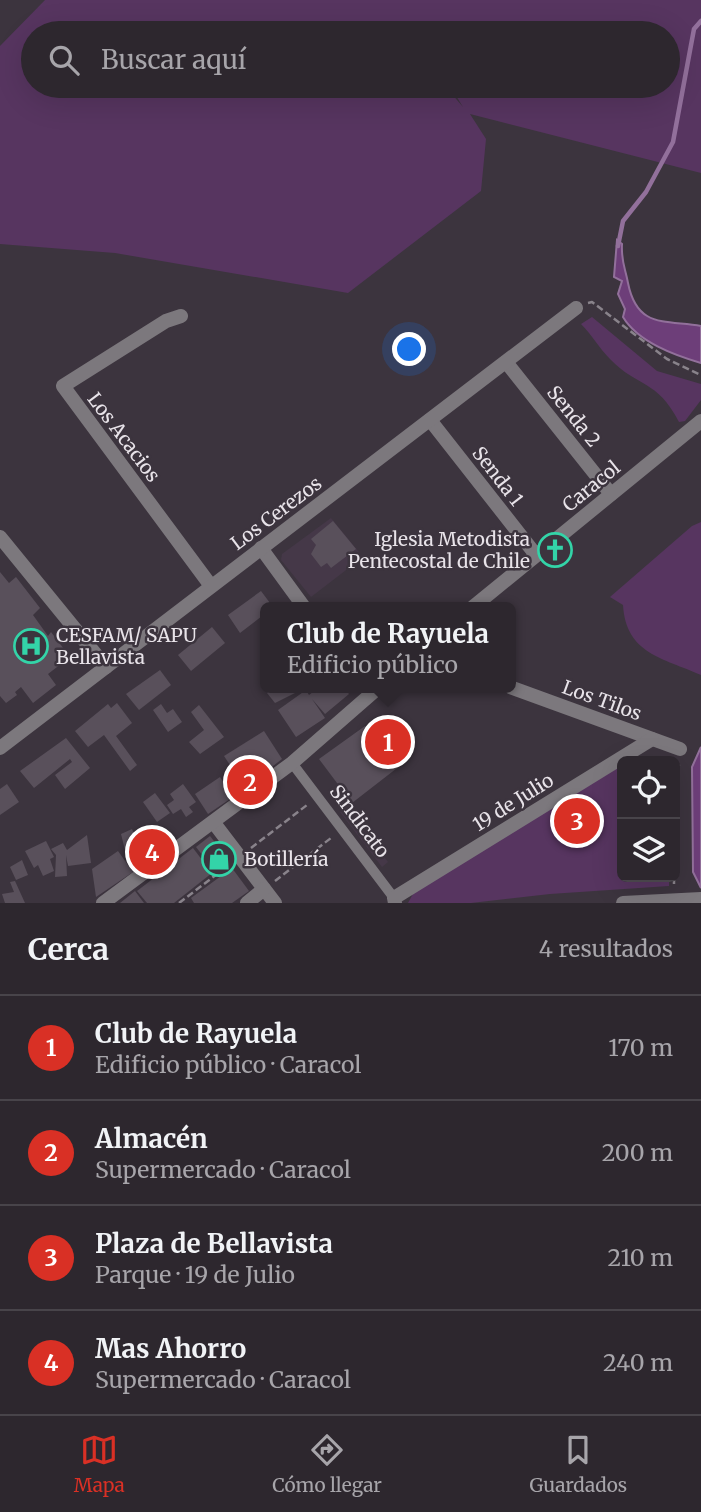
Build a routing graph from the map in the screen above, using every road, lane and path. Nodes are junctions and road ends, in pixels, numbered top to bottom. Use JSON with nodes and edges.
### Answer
{"nodes":[{"id":1,"x":576,"y":308,"type":"joint"},
{"id":2,"x":181,"y":316,"type":"dead end"},
{"id":3,"x":506,"y":362,"type":"junction"},
{"id":4,"x":701,"y":375,"type":"edge"},
{"id":5,"x":430,"y":420,"type":"junction"},
{"id":6,"x":701,"y":421,"type":"edge"},
{"id":7,"x":611,"y":494,"type":"junction"},
{"id":8,"x":0,"y":537,"type":"edge"},
{"id":9,"x":261,"y":548,"type":"junction"},
{"id":10,"x":536,"y":555,"type":"junction"},
{"id":11,"x":211,"y":586,"type":"junction"},
{"id":12,"x":300,"y":602,"type":"edge"},
{"id":13,"x":479,"y":602,"type":"edge"},
{"id":14,"x":106,"y":667,"type":"junction"},
{"id":15,"x":516,"y":689,"type":"edge"},
{"id":16,"x":367,"y":693,"type":"edge"},
{"id":17,"x":652,"y":739,"type":"junction"},
{"id":18,"x":0,"y":748,"type":"edge"},
{"id":19,"x":680,"y":749,"type":"joint"},
{"id":20,"x":292,"y":763,"type":"junction"},
{"id":21,"x":675,"y":819,"type":"edge"},
{"id":22,"x":214,"y":823,"type":"junction"},
{"id":23,"x":342,"y":829,"type":"junction"},
{"id":24,"x":264,"y":889,"type":"junction"},
{"id":25,"x":696,"y":899,"type":"edge"},
{"id":26,"x":394,"y":900,"type":"edge"},
{"id":27,"x":103,"y":903,"type":"edge"},
{"id":28,"x":247,"y":903,"type":"edge"},
{"id":29,"x":275,"y":903,"type":"edge"},
{"id":30,"x":625,"y":903,"type":"edge"}],
"edges":[{"from":1,"to":3,"type":"street","name":"Los Cerezos"},
{"from":1,"to":4,"type":"path"},
{"from":2,"to":11,"type":"street","name":"Los Acacios"},
{"from":3,"to":5,"type":"street","name":"Los Cerezos"},
{"from":3,"to":7,"type":"street","name":"Senda 2"},
{"from":5,"to":9,"type":"street","name":"Los Cerezos"},
{"from":5,"to":10,"type":"street","name":"Senda 1"},
{"from":6,"to":7,"type":"street","name":"Caracol"},
{"from":7,"to":10,"type":"street","name":"Caracol"},
{"from":8,"to":14,"type":"street"},
{"from":9,"to":11,"type":"street","name":"Los Cerezos"},
{"from":9,"to":12,"type":"street"},
{"from":10,"to":13,"type":"street","name":"Caracol"},
{"from":11,"to":14,"type":"street","name":"Los Cerezos"},
{"from":14,"to":18,"type":"street","name":"Los Cerezos"},
{"from":15,"to":17,"type":"street","name":"Los Tilos"},
{"from":16,"to":20,"type":"street"},
{"from":17,"to":19,"type":"street","name":"Los Tilos"},
{"from":17,"to":26,"type":"street","name":"19 de Julio"},
{"from":19,"to":21,"type":"path"},
{"from":20,"to":22,"type":"street"},
{"from":20,"to":23,"type":"street","name":"Sindicato"},
{"from":22,"to":24,"type":"street"},
{"from":22,"to":27,"type":"street"},
{"from":23,"to":24,"type":"path"},
{"from":23,"to":26,"type":"street","name":"Sindicato"},
{"from":24,"to":28,"type":"street"},
{"from":24,"to":29,"type":"street"},
{"from":25,"to":30,"type":"street"}]}
